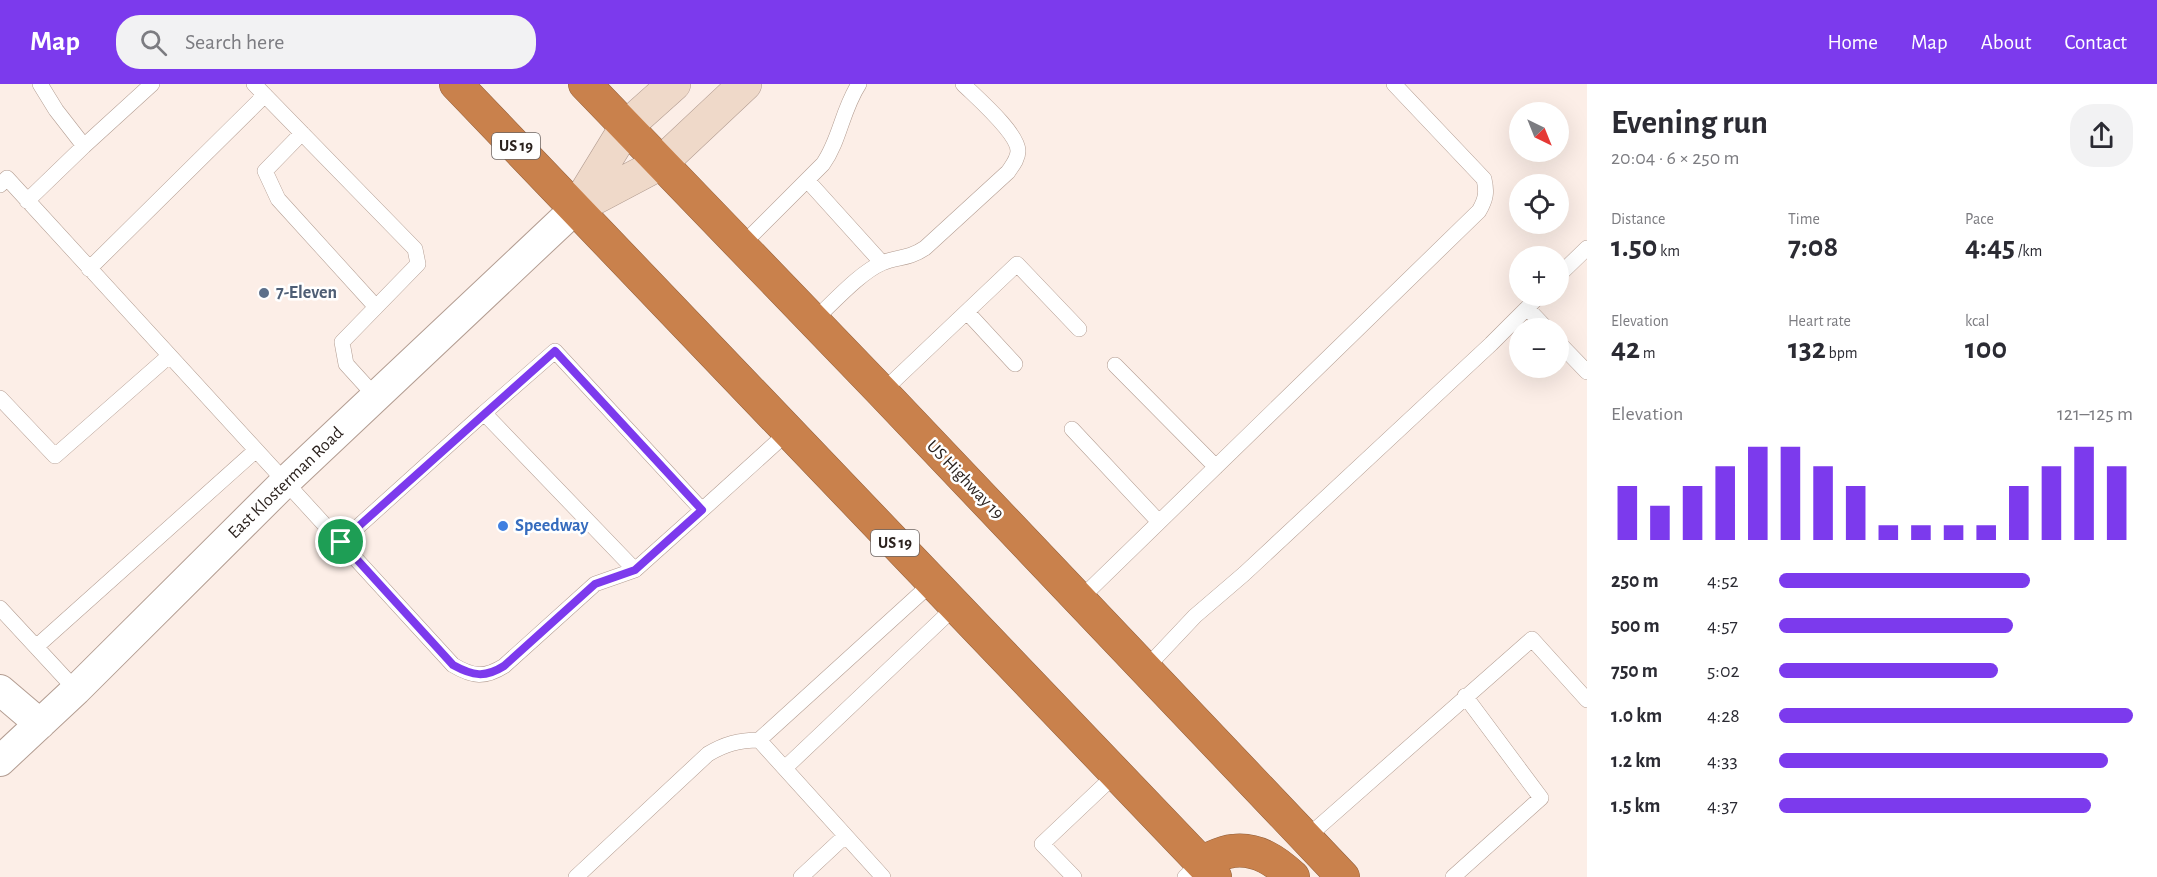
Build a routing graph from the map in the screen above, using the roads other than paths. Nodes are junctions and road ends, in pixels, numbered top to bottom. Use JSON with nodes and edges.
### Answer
{"nodes":[{"id":1,"x":40,"y":84,"type":"edge"},
{"id":2,"x":152,"y":84,"type":"edge"},
{"id":3,"x":456,"y":84,"type":"edge"},
{"id":4,"x":585,"y":84,"type":"edge"},
{"id":5,"x":674,"y":84,"type":"edge"},
{"id":6,"x":745,"y":84,"type":"edge"},
{"id":7,"x":859,"y":84,"type":"edge"},
{"id":8,"x":963,"y":84,"type":"edge"},
{"id":9,"x":1394,"y":84,"type":"edge"},
{"id":10,"x":260,"y":89,"type":"edge"},
{"id":11,"x":626,"y":127,"type":"junction"},
{"id":12,"x":302,"y":133,"type":"junction"},
{"id":13,"x":84,"y":146,"type":"junction"},
{"id":14,"x":661,"y":163,"type":"junction"},
{"id":15,"x":807,"y":180,"type":"junction"},
{"id":16,"x":0,"y":185,"type":"edge"},
{"id":17,"x":27,"y":201,"type":"junction"},
{"id":18,"x":576,"y":208,"type":"junction"},
{"id":19,"x":741,"y":246,"type":"junction"},
{"id":20,"x":1587,"y":248,"type":"edge"},
{"id":21,"x":882,"y":263,"type":"junction"},
{"id":22,"x":1569,"y":265,"type":"edge"},
{"id":23,"x":89,"y":269,"type":"junction"},
{"id":24,"x":376,"y":307,"type":"junction"},
{"id":25,"x":1527,"y":308,"type":"joint"},
{"id":26,"x":967,"y":312,"type":"junction"},
{"id":27,"x":1536,"y":318,"type":"edge"},
{"id":28,"x":813,"y":321,"type":"junction"},
{"id":29,"x":1079,"y":329,"type":"dead end"},
{"id":30,"x":1569,"y":353,"type":"edge"},
{"id":31,"x":169,"y":356,"type":"junction"},
{"id":32,"x":1015,"y":364,"type":"dead end"},
{"id":33,"x":1115,"y":365,"type":"dead end"},
{"id":34,"x":1587,"y":372,"type":"edge"},
{"id":35,"x":882,"y":392,"type":"junction"},
{"id":36,"x":376,"y":397,"type":"junction"},
{"id":37,"x":0,"y":398,"type":"edge"},
{"id":38,"x":484,"y":413,"type":"junction"},
{"id":39,"x":1072,"y":429,"type":"dead end"},
{"id":40,"x":788,"y":432,"type":"junction"},
{"id":41,"x":255,"y":451,"type":"junction"},
{"id":42,"x":1216,"y":466,"type":"junction"},
{"id":43,"x":284,"y":483,"type":"junction"},
{"id":44,"x":702,"y":510,"type":"junction"},
{"id":45,"x":1159,"y":522,"type":"junction"},
{"id":46,"x":341,"y":542,"type":"junction"},
{"id":47,"x":635,"y":570,"type":"junction"},
{"id":48,"x":933,"y":582,"type":"junction"},
{"id":49,"x":1079,"y":600,"type":"junction"},
{"id":50,"x":956,"y":606,"type":"junction"},
{"id":51,"x":0,"y":608,"type":"edge"},
{"id":52,"x":36,"y":647,"type":"junction"},
{"id":53,"x":1145,"y":669,"type":"junction"},
{"id":54,"x":0,"y":690,"type":"edge"},
{"id":55,"x":76,"y":690,"type":"junction"},
{"id":56,"x":1465,"y":696,"type":"junction"},
{"id":57,"x":1587,"y":700,"type":"edge"},
{"id":58,"x":40,"y":724,"type":"junction"},
{"id":59,"x":759,"y":740,"type":"junction"},
{"id":60,"x":0,"y":761,"type":"edge"},
{"id":61,"x":785,"y":768,"type":"junction"},
{"id":62,"x":1116,"y":774,"type":"junction"},
{"id":63,"x":845,"y":836,"type":"junction"},
{"id":64,"x":1306,"y":838,"type":"junction"},
{"id":65,"x":1200,"y":872,"type":"edge"},
{"id":66,"x":576,"y":877,"type":"edge"},
{"id":67,"x":801,"y":877,"type":"edge"},
{"id":68,"x":884,"y":877,"type":"edge"},
{"id":69,"x":1074,"y":877,"type":"edge"},
{"id":70,"x":1293,"y":877,"type":"edge"},
{"id":71,"x":1343,"y":877,"type":"edge"},
{"id":72,"x":1453,"y":877,"type":"edge"}],
"edges":[{"from":1,"to":13,"type":"lane"},
{"from":2,"to":13,"type":"lane"},
{"from":3,"to":18,"type":"highway","number":"US 19"},
{"from":4,"to":11,"type":"highway","name":"US Highway 19"},
{"from":5,"to":11,"type":"main road","name":"East Klosterman Road"},
{"from":6,"to":14,"type":"main road","name":"East Klosterman Road"},
{"from":7,"to":15,"type":"lane"},
{"from":8,"to":21,"type":"lane"},
{"from":9,"to":42,"type":"lane"},
{"from":10,"to":12,"type":"lane"},
{"from":10,"to":23,"type":"lane"},
{"from":11,"to":14,"type":"highway","name":"US Highway 19"},
{"from":11,"to":18,"type":"main road","name":"East Klosterman Road"},
{"from":12,"to":24,"type":"lane"},
{"from":12,"to":24,"type":"lane"},
{"from":13,"to":17,"type":"lane"},
{"from":14,"to":18,"type":"main road","name":"East Klosterman Road"},
{"from":14,"to":19,"type":"highway","name":"US Highway 19"},
{"from":15,"to":19,"type":"lane"},
{"from":15,"to":21,"type":"lane"},
{"from":16,"to":17,"type":"lane"},
{"from":17,"to":23,"type":"lane"},
{"from":18,"to":36,"type":"street","name":"East Klosterman Road"},
{"from":18,"to":40,"type":"highway","number":"US 19"},
{"from":19,"to":28,"type":"highway","name":"US Highway 19"},
{"from":20,"to":22,"type":"lane"},
{"from":21,"to":28,"type":"lane"},
{"from":23,"to":31,"type":"lane"},
{"from":24,"to":36,"type":"lane"},
{"from":25,"to":27,"type":"lane"},
{"from":25,"to":53,"type":"lane"},
{"from":26,"to":29,"type":"lane"},
{"from":26,"to":32,"type":"lane"},
{"from":26,"to":35,"type":"lane"},
{"from":28,"to":35,"type":"highway","name":"US Highway 19"},
{"from":30,"to":34,"type":"lane"},
{"from":31,"to":37,"type":"lane"},
{"from":31,"to":41,"type":"lane"},
{"from":33,"to":42,"type":"lane"},
{"from":35,"to":49,"type":"highway","name":"US Highway 19"},
{"from":36,"to":43,"type":"street","name":"East Klosterman Road"},
{"from":38,"to":44,"type":"lane"},
{"from":38,"to":46,"type":"lane"},
{"from":38,"to":47,"type":"lane"},
{"from":39,"to":45,"type":"lane"},
{"from":40,"to":44,"type":"lane"},
{"from":40,"to":48,"type":"highway","number":"US 19"},
{"from":41,"to":43,"type":"lane"},
{"from":41,"to":52,"type":"lane"},
{"from":42,"to":45,"type":"lane"},
{"from":43,"to":46,"type":"lane"},
{"from":43,"to":55,"type":"street","name":"East Klosterman Road"},
{"from":44,"to":47,"type":"lane"},
{"from":45,"to":49,"type":"lane"},
{"from":46,"to":47,"type":"lane"},
{"from":48,"to":50,"type":"highway","number":"US 19"},
{"from":48,"to":59,"type":"lane"},
{"from":49,"to":53,"type":"highway","name":"US Highway 19"},
{"from":50,"to":61,"type":"lane"},
{"from":50,"to":62,"type":"highway","number":"US 19"},
{"from":51,"to":52,"type":"lane"},
{"from":52,"to":55,"type":"lane"},
{"from":53,"to":64,"type":"highway","name":"US Highway 19"},
{"from":54,"to":58,"type":"street"},
{"from":55,"to":58,"type":"street","name":"East Klosterman Road"},
{"from":56,"to":57,"type":"lane"},
{"from":56,"to":64,"type":"lane"},
{"from":56,"to":72,"type":"lane"},
{"from":58,"to":60,"type":"street","name":"East Klosterman Road"},
{"from":59,"to":61,"type":"lane"},
{"from":59,"to":66,"type":"lane"},
{"from":61,"to":63,"type":"lane"},
{"from":62,"to":65,"type":"highway","number":"US 19"},
{"from":62,"to":69,"type":"lane"},
{"from":63,"to":67,"type":"lane"},
{"from":63,"to":68,"type":"lane"},
{"from":64,"to":71,"type":"highway","name":"US Highway 19"},
{"from":65,"to":70,"type":"highway"}]}
